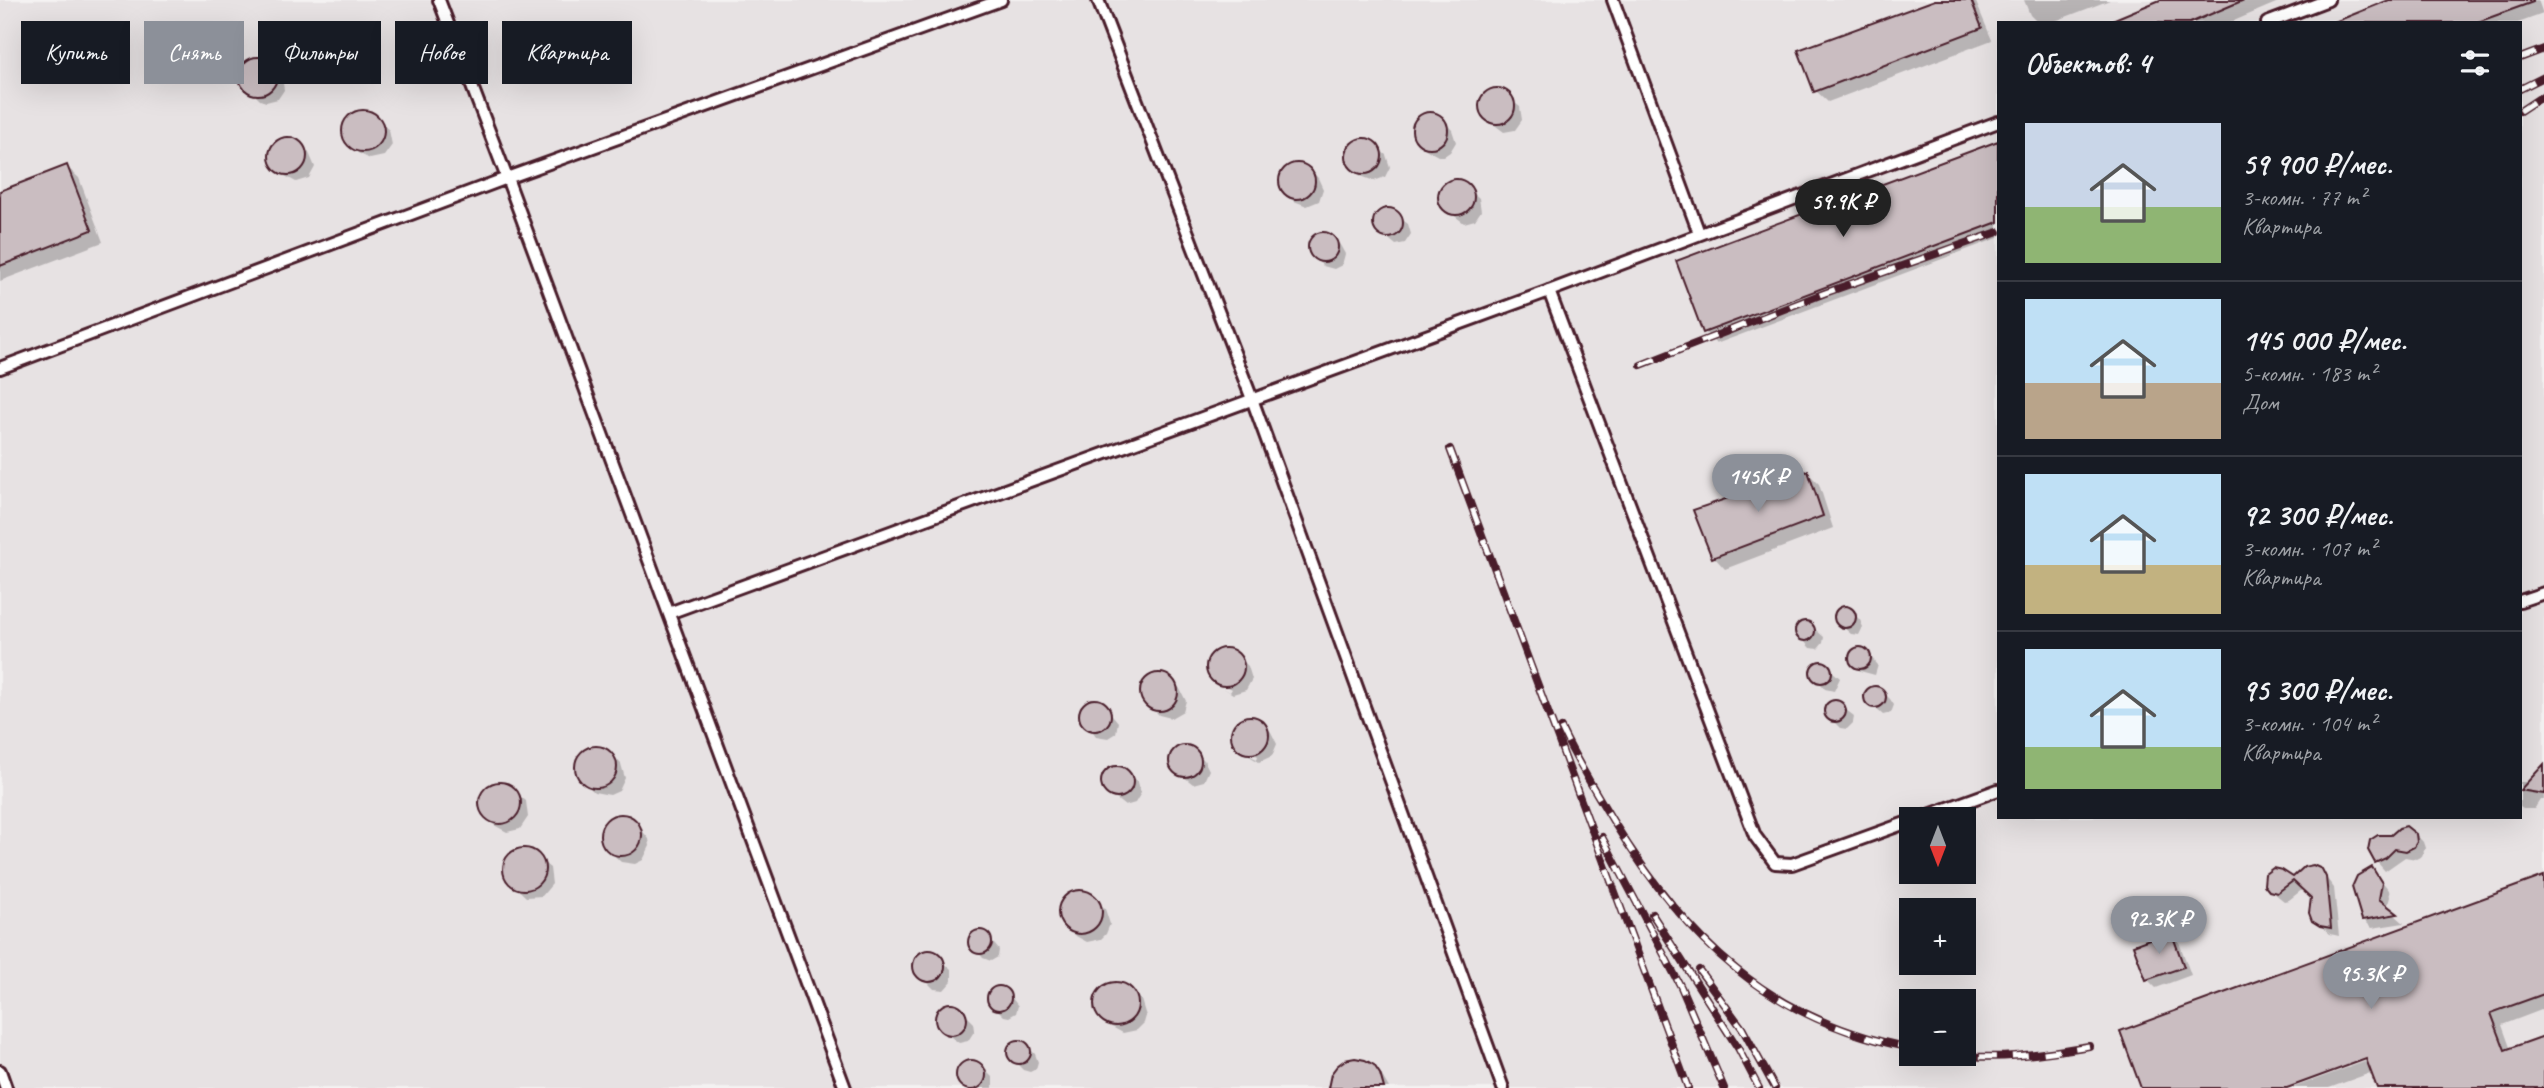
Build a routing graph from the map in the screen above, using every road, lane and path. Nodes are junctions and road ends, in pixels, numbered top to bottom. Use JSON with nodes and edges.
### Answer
{"nodes":[{"id":1,"x":439,"y":0,"type":"edge"},
{"id":2,"x":1001,"y":0,"type":"edge"},
{"id":3,"x":1098,"y":0,"type":"edge"},
{"id":4,"x":1612,"y":0,"type":"edge"},
{"id":5,"x":2328,"y":0,"type":"edge"},
{"id":6,"x":2272,"y":21,"type":"edge"},
{"id":7,"x":1997,"y":122,"type":"edge"},
{"id":8,"x":508,"y":178,"type":"junction"},
{"id":9,"x":1699,"y":233,"type":"junction"},
{"id":10,"x":1549,"y":291,"type":"junction"},
{"id":11,"x":0,"y":368,"type":"edge"},
{"id":12,"x":1252,"y":400,"type":"junction"},
{"id":13,"x":2544,"y":593,"type":"edge"},
{"id":14,"x":2522,"y":600,"type":"edge"},
{"id":15,"x":669,"y":613,"type":"junction"},
{"id":16,"x":1997,"y":790,"type":"edge"},
{"id":17,"x":1951,"y":807,"type":"edge"},
{"id":18,"x":1899,"y":825,"type":"edge"},
{"id":19,"x":0,"y":1071,"type":"edge"},
{"id":20,"x":6,"y":1088,"type":"edge"},
{"id":21,"x":845,"y":1088,"type":"edge"},
{"id":22,"x":1503,"y":1088,"type":"edge"}],
"edges":[{"from":1,"to":8,"type":"lane"},
{"from":2,"to":8,"type":"lane"},
{"from":3,"to":12,"type":"lane"},
{"from":4,"to":9,"type":"lane"},
{"from":5,"to":6,"type":"lane"},
{"from":7,"to":9,"type":"lane"},
{"from":8,"to":11,"type":"lane"},
{"from":8,"to":15,"type":"lane"},
{"from":9,"to":10,"type":"lane"},
{"from":10,"to":12,"type":"lane"},
{"from":10,"to":18,"type":"lane"},
{"from":12,"to":15,"type":"lane"},
{"from":12,"to":22,"type":"lane"},
{"from":13,"to":14,"type":"lane"},
{"from":15,"to":21,"type":"lane"},
{"from":16,"to":17,"type":"lane"},
{"from":19,"to":20,"type":"lane"}]}
